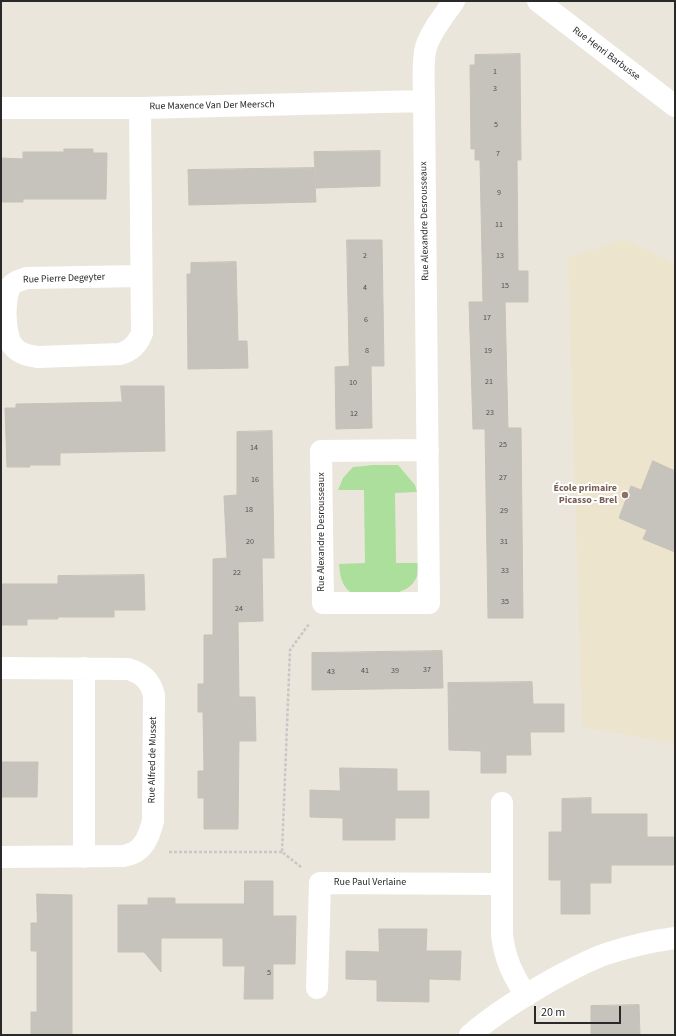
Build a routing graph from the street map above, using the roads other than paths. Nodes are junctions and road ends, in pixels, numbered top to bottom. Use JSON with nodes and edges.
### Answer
{"nodes":[{"id":1,"x":454,"y":1,"type":"edge"},
{"id":2,"x":538,"y":1,"type":"edge"},
{"id":3,"x":424,"y":101,"type":"junction"},
{"id":4,"x":675,"y":106,"type":"edge"},
{"id":5,"x":1,"y":108,"type":"edge"},
{"id":6,"x":140,"y":108,"type":"junction"},
{"id":7,"x":141,"y":276,"type":"junction"},
{"id":8,"x":428,"y":450,"type":"junction"},
{"id":9,"x":1,"y":668,"type":"edge"},
{"id":10,"x":84,"y":668,"type":"junction"},
{"id":11,"x":502,"y":803,"type":"dead end"},
{"id":12,"x":1,"y":857,"type":"edge"},
{"id":13,"x":84,"y":857,"type":"junction"},
{"id":14,"x":502,"y":884,"type":"junction"},
{"id":15,"x":675,"y":938,"type":"edge"},
{"id":16,"x":317,"y":988,"type":"dead end"},
{"id":17,"x":526,"y":996,"type":"junction"},
{"id":18,"x":470,"y":1035,"type":"edge"}],
"edges":[{"from":1,"to":3,"type":"street","name":"Rue Alexandre Desrousseaux"},
{"from":2,"to":4,"type":"street","name":"Rue Henri Barbusse"},
{"from":3,"to":6,"type":"street","name":"Rue Maxence Van Der Meersch"},
{"from":3,"to":8,"type":"street","name":"Rue Alexandre Desrousseaux"},
{"from":5,"to":6,"type":"street","name":"Rue Maxence Van Der Meersch"},
{"from":6,"to":7,"type":"street","name":"Rue Pierre Degeyter"},
{"from":7,"to":7,"type":"street","name":"Rue Pierre Degeyter"},
{"from":8,"to":8,"type":"street","name":"Rue Alexandre Desrousseaux"},
{"from":9,"to":10,"type":"street","name":"Rue Alfred de Musset"},
{"from":10,"to":13,"type":"street"},
{"from":10,"to":13,"type":"street","name":"Rue Alfred de Musset"},
{"from":11,"to":14,"type":"street"},
{"from":12,"to":13,"type":"street"},
{"from":14,"to":16,"type":"street","name":"Rue Paul Verlaine"},
{"from":14,"to":17,"type":"street"},
{"from":15,"to":17,"type":"street"},
{"from":17,"to":18,"type":"street"}]}
